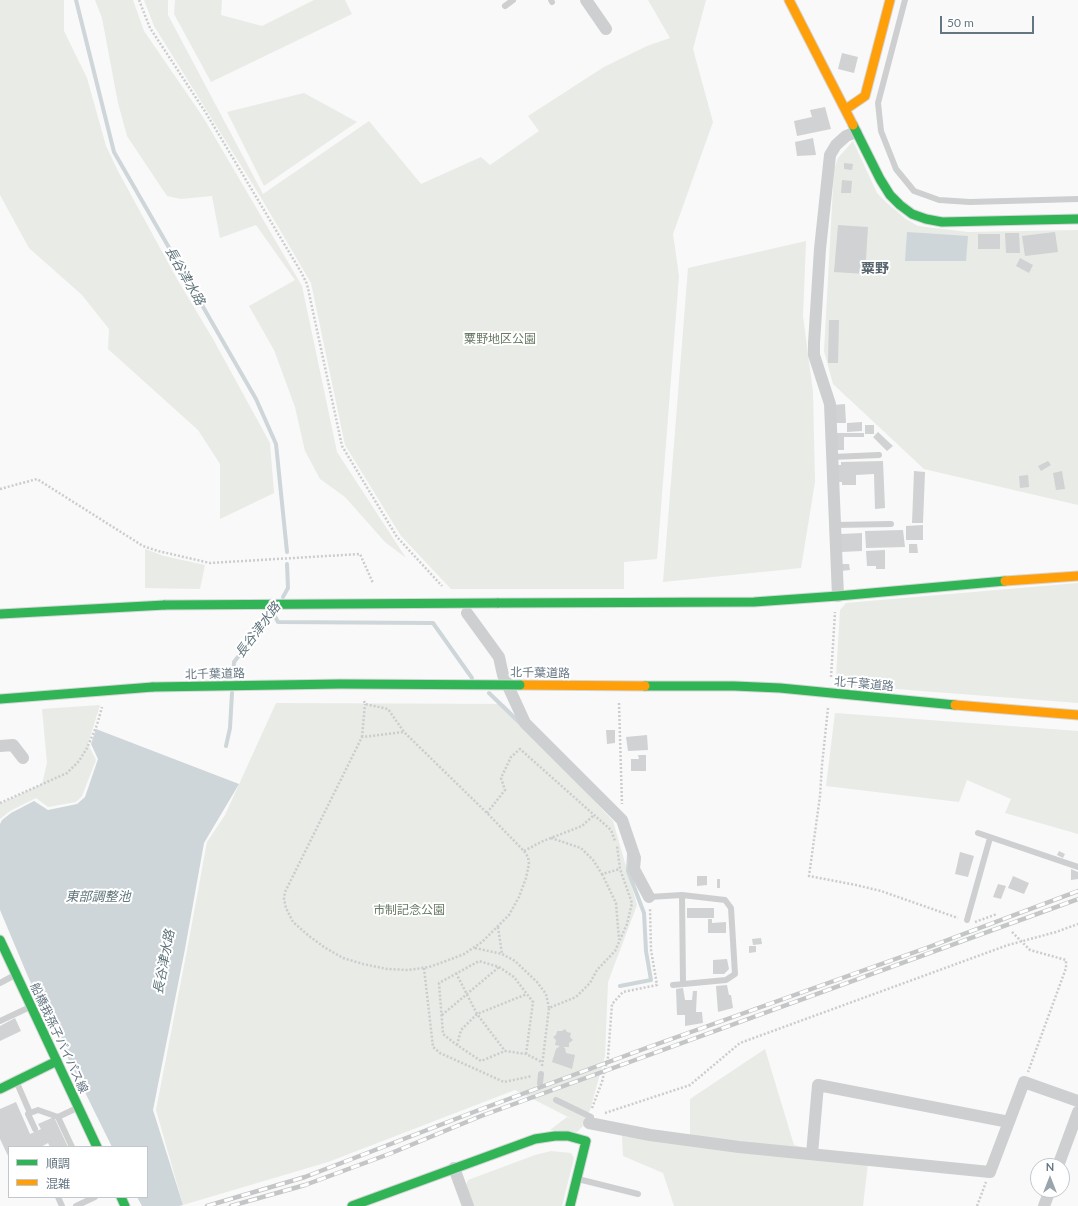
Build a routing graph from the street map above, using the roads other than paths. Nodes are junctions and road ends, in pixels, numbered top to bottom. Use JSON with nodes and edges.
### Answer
{"nodes":[{"id":1,"x":513,"y":0,"type":"edge"},
{"id":2,"x":586,"y":0,"type":"edge"},
{"id":3,"x":789,"y":0,"type":"edge"},
{"id":4,"x":890,"y":0,"type":"edge"},
{"id":5,"x":905,"y":0,"type":"edge"},
{"id":6,"x":505,"y":6,"type":"dead end"},
{"id":7,"x":606,"y":29,"type":"dead end"},
{"id":8,"x":846,"y":109,"type":"junction"},
{"id":9,"x":856,"y":132,"type":"junction"},
{"id":10,"x":1078,"y":199,"type":"edge"},
{"id":11,"x":1078,"y":219,"type":"edge"},
{"id":12,"x":879,"y":455,"type":"dead end"},
{"id":13,"x":832,"y":457,"type":"junction"},
{"id":14,"x":891,"y":524,"type":"dead end"},
{"id":15,"x":834,"y":525,"type":"junction"},
{"id":16,"x":1078,"y":576,"type":"edge"},
{"id":17,"x":838,"y":596,"type":"junction"},
{"id":18,"x":467,"y":613,"type":"dead end"},
{"id":19,"x":0,"y":614,"type":"edge"},
{"id":20,"x":0,"y":699,"type":"edge"},
{"id":21,"x":1078,"y":715,"type":"edge"},
{"id":22,"x":0,"y":746,"type":"edge"},
{"id":23,"x":23,"y":758,"type":"dead end"},
{"id":24,"x":978,"y":834,"type":"dead end"},
{"id":25,"x":990,"y":838,"type":"junction"},
{"id":26,"x":1078,"y":868,"type":"edge"},
{"id":27,"x":649,"y":896,"type":"joint"},
{"id":28,"x":682,"y":896,"type":"junction"},
{"id":29,"x":967,"y":920,"type":"road end"},
{"id":30,"x":0,"y":940,"type":"edge"},
{"id":31,"x":16,"y":975,"type":"junction"},
{"id":32,"x":0,"y":983,"type":"edge"},
{"id":33,"x":683,"y":984,"type":"junction"},
{"id":34,"x":672,"y":985,"type":"dead end"},
{"id":35,"x":31,"y":1007,"type":"junction"},
{"id":36,"x":0,"y":1021,"type":"edge"},
{"id":37,"x":57,"y":1061,"type":"junction"},
{"id":38,"x":541,"y":1074,"type":"road end"},
{"id":39,"x":16,"y":1082,"type":"junction"},
{"id":40,"x":540,"y":1083,"type":"dead end"},
{"id":41,"x":0,"y":1089,"type":"edge"},
{"id":42,"x":556,"y":1100,"type":"dead end"},
{"id":43,"x":1078,"y":1101,"type":"edge"},
{"id":44,"x":79,"y":1108,"type":"junction"},
{"id":45,"x":1078,"y":1112,"type":"edge"},
{"id":46,"x":30,"y":1113,"type":"junction"},
{"id":47,"x":58,"y":1117,"type":"junction"},
{"id":48,"x":590,"y":1120,"type":"junction"},
{"id":49,"x":1009,"y":1122,"type":"junction"},
{"id":50,"x":34,"y":1129,"type":"dead end"},
{"id":51,"x":586,"y":1140,"type":"junction"},
{"id":52,"x":70,"y":1144,"type":"edge"},
{"id":53,"x":97,"y":1146,"type":"edge"},
{"id":54,"x":812,"y":1154,"type":"junction"},
{"id":55,"x":1061,"y":1158,"type":"edge"},
{"id":56,"x":454,"y":1168,"type":"junction"},
{"id":57,"x":577,"y":1179,"type":"junction"},
{"id":58,"x":638,"y":1194,"type":"dead end"},
{"id":59,"x":93,"y":1198,"type":"edge"},
{"id":60,"x":76,"y":1206,"type":"edge"},
{"id":61,"x":352,"y":1206,"type":"edge"},
{"id":62,"x":468,"y":1206,"type":"edge"},
{"id":63,"x":570,"y":1206,"type":"edge"}],
"edges":[{"from":1,"to":6,"type":"lane"},
{"from":2,"to":7,"type":"street"},
{"from":3,"to":8,"type":"main road"},
{"from":4,"to":8,"type":"main road"},
{"from":5,"to":10,"type":"lane"},
{"from":8,"to":9,"type":"main road"},
{"from":9,"to":11,"type":"main road"},
{"from":9,"to":13,"type":"street"},
{"from":12,"to":13,"type":"lane"},
{"from":13,"to":15,"type":"street"},
{"from":14,"to":15,"type":"lane"},
{"from":15,"to":17,"type":"street"},
{"from":16,"to":17,"type":"main road"},
{"from":17,"to":19,"type":"main road","bridge":true},
{"from":18,"to":27,"type":"street"},
{"from":20,"to":21,"type":"main road","name":"北千葉道路","bridge":true},
{"from":22,"to":23,"type":"street"},
{"from":24,"to":25,"type":"lane"},
{"from":25,"to":26,"type":"lane"},
{"from":25,"to":29,"type":"lane"},
{"from":27,"to":28,"type":"lane"},
{"from":28,"to":33,"type":"lane"},
{"from":28,"to":33,"type":"lane"},
{"from":30,"to":31,"type":"main road","name":"船橋我孫子バイパス線"},
{"from":31,"to":32,"type":"lane"},
{"from":31,"to":35,"type":"main road","name":"船橋我孫子バイパス線"},
{"from":33,"to":34,"type":"lane"},
{"from":35,"to":36,"type":"lane"},
{"from":35,"to":37,"type":"main road","name":"船橋我孫子バイパス線"},
{"from":37,"to":39,"type":"main road"},
{"from":37,"to":44,"type":"main road","name":"船橋我孫子バイパス線"},
{"from":38,"to":40,"type":"lane"},
{"from":39,"to":41,"type":"main road"},
{"from":39,"to":46,"type":"lane"},
{"from":42,"to":48,"type":"lane"},
{"from":43,"to":49,"type":"street"},
{"from":44,"to":47,"type":"lane"},
{"from":44,"to":53,"type":"main road","name":"船橋我孫子バイパス線"},
{"from":45,"to":55,"type":"street"},
{"from":46,"to":47,"type":"lane"},
{"from":46,"to":50,"type":"lane"},
{"from":47,"to":52,"type":"lane"},
{"from":48,"to":51,"type":"street"},
{"from":48,"to":54,"type":"street"},
{"from":49,"to":54,"type":"street"},
{"from":49,"to":54,"type":"street"},
{"from":51,"to":56,"type":"main road"},
{"from":51,"to":57,"type":"main road"},
{"from":56,"to":61,"type":"main road"},
{"from":56,"to":62,"type":"street"},
{"from":57,"to":58,"type":"lane"},
{"from":57,"to":63,"type":"main road"},
{"from":59,"to":60,"type":"lane"}]}
